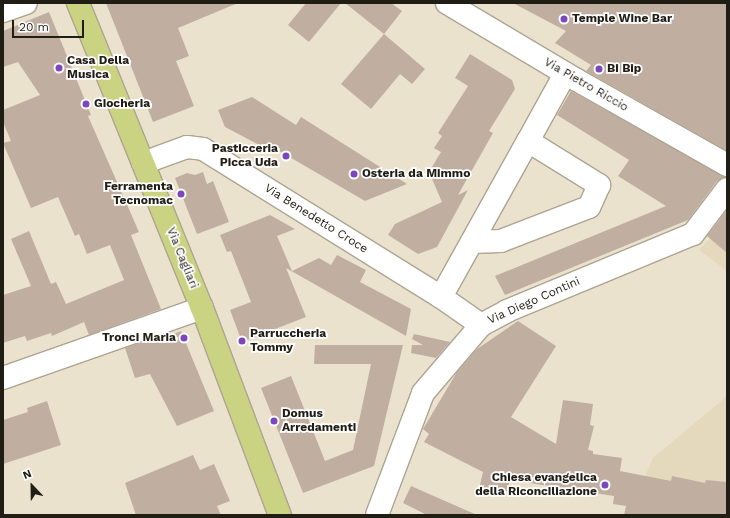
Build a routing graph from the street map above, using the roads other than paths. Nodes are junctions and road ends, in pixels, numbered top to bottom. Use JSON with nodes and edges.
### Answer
{"nodes":[{"id":1,"x":26,"y":3,"type":"edge"},
{"id":2,"x":78,"y":3,"type":"edge"},
{"id":3,"x":447,"y":3,"type":"edge"},
{"id":4,"x":3,"y":11,"type":"edge"},
{"id":5,"x":565,"y":74,"type":"junction"},
{"id":6,"x":528,"y":140,"type":"junction"},
{"id":7,"x":143,"y":163,"type":"junction"},
{"id":8,"x":727,"y":164,"type":"edge"},
{"id":9,"x":727,"y":189,"type":"edge"},
{"id":10,"x":472,"y":242,"type":"junction"},
{"id":11,"x":441,"y":297,"type":"junction"},
{"id":12,"x":202,"y":308,"type":"junction"},
{"id":13,"x":482,"y":325,"type":"junction"},
{"id":14,"x":3,"y":378,"type":"edge"},
{"id":15,"x":280,"y":515,"type":"edge"},
{"id":16,"x":377,"y":515,"type":"edge"}],
"edges":[{"from":1,"to":4,"type":"street"},
{"from":2,"to":7,"type":"main road","name":"Via Cagliari"},
{"from":3,"to":5,"type":"street","name":"Via Pietro Riccio"},
{"from":5,"to":6,"type":"street"},
{"from":5,"to":8,"type":"street","name":"Via Pietro Riccio"},
{"from":6,"to":10,"type":"street"},
{"from":6,"to":10,"type":"street"},
{"from":7,"to":11,"type":"street","name":"Via Benedetto Croce"},
{"from":7,"to":12,"type":"main road","name":"Via Cagliari"},
{"from":9,"to":13,"type":"street","name":"Via Diego Contini"},
{"from":10,"to":11,"type":"street"},
{"from":11,"to":13,"type":"street","name":"Via Benedetto Croce"},
{"from":12,"to":14,"type":"street"},
{"from":12,"to":15,"type":"main road","name":"Via Cagliari"},
{"from":13,"to":16,"type":"street","name":"Via Diego Contini"}]}
